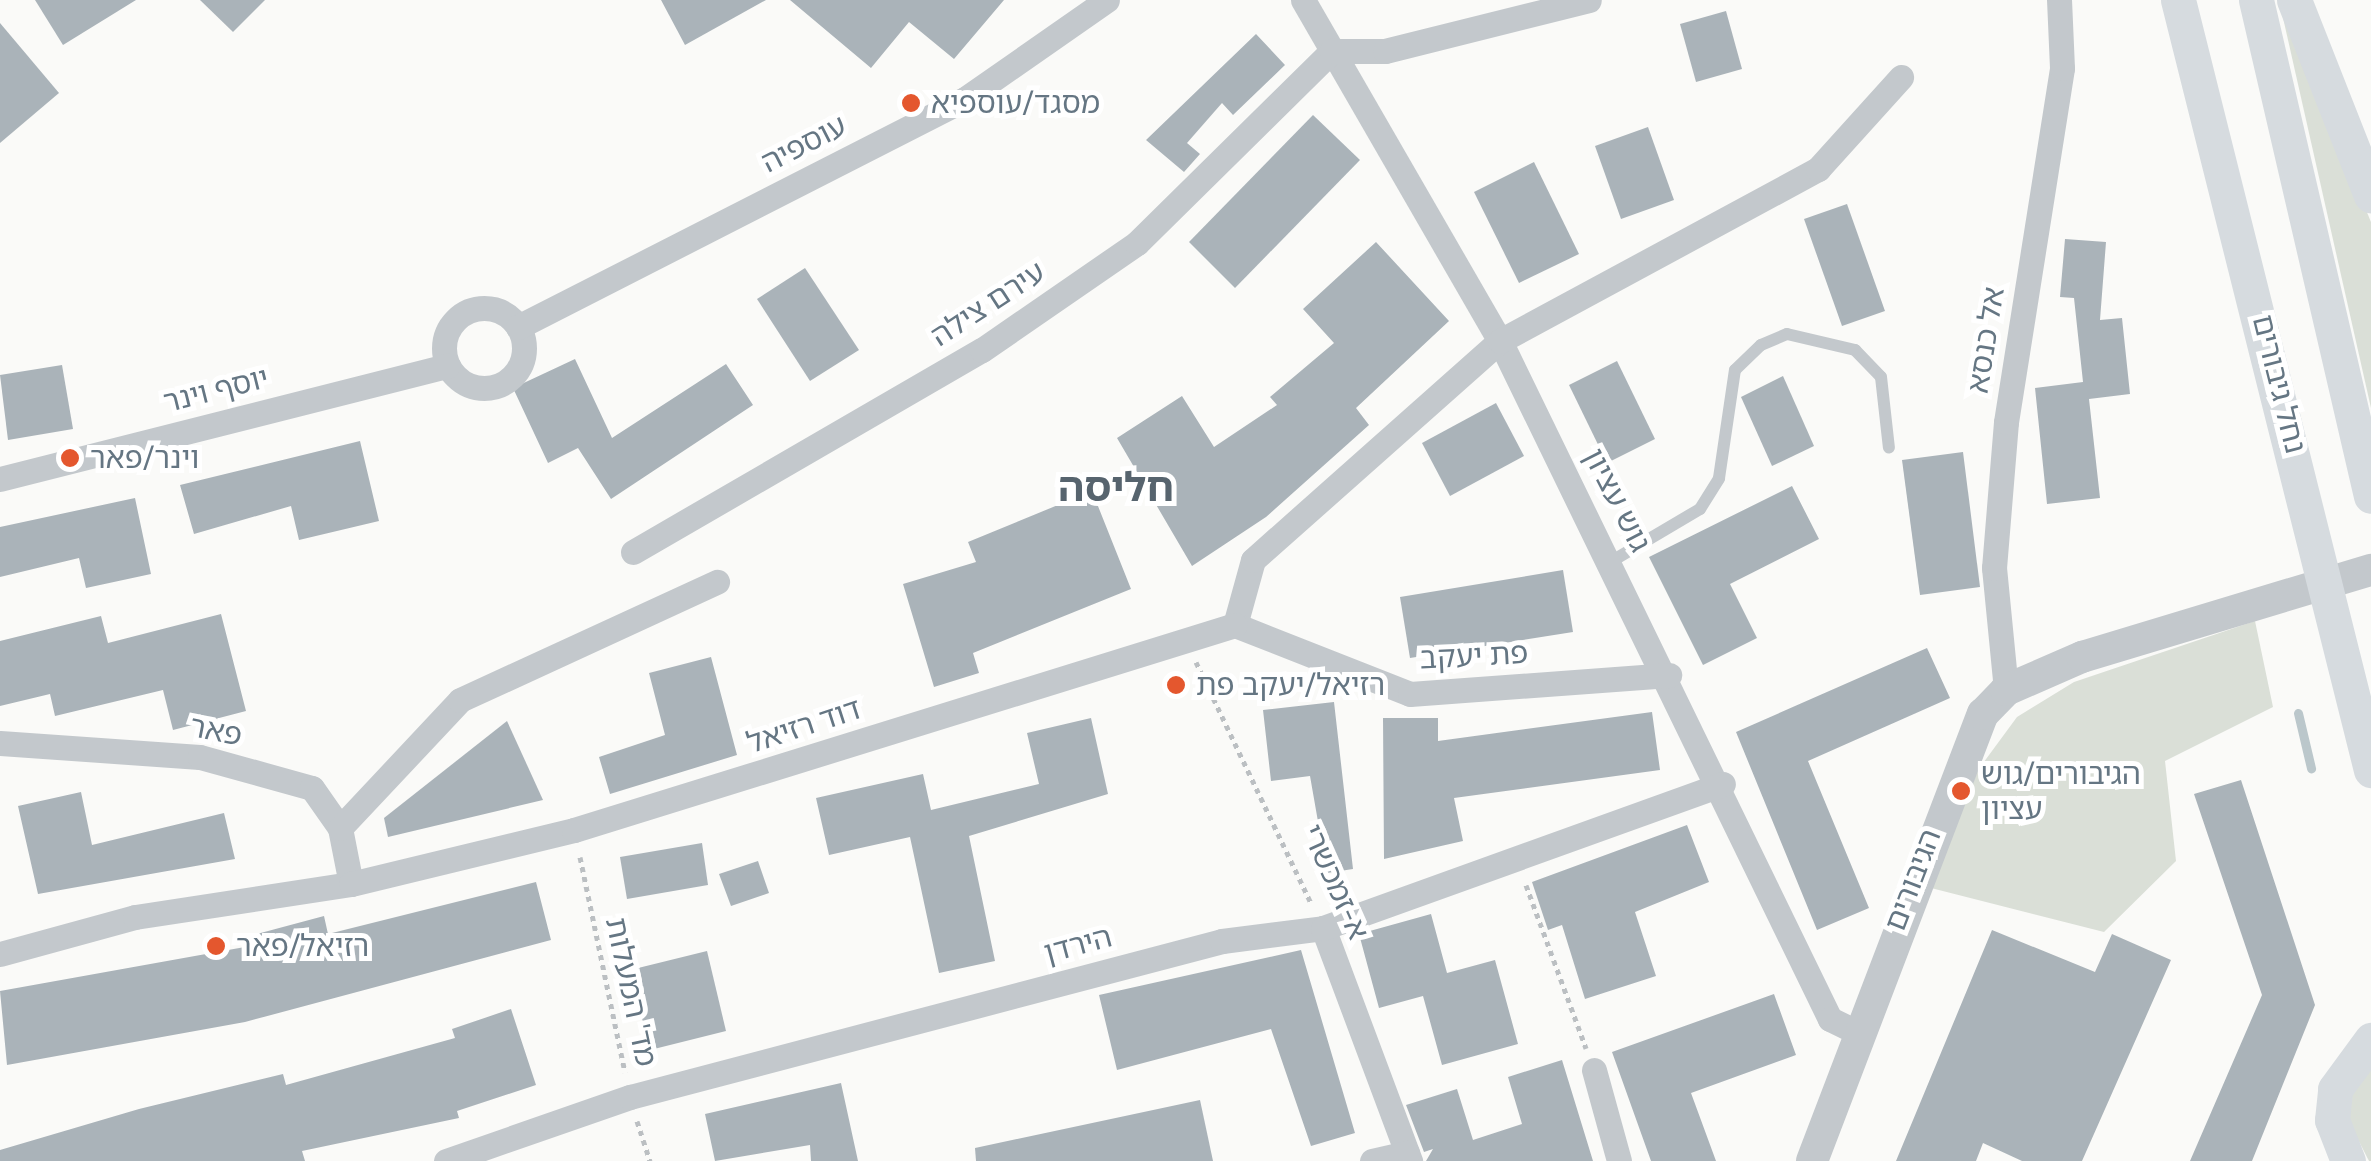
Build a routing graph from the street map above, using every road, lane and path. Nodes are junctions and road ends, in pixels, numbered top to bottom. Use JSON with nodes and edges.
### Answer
{"nodes":[{"id":1,"x":1107,"y":0,"type":"edge"},
{"id":2,"x":1303,"y":0,"type":"edge"},
{"id":3,"x":1589,"y":0,"type":"edge"},
{"id":4,"x":2059,"y":0,"type":"edge"},
{"id":5,"x":2178,"y":0,"type":"edge"},
{"id":6,"x":2256,"y":0,"type":"edge"},
{"id":7,"x":2294,"y":0,"type":"edge"},
{"id":8,"x":1332,"y":50,"type":"junction"},
{"id":9,"x":1901,"y":76,"type":"dead end"},
{"id":10,"x":2371,"y":195,"type":"edge"},
{"id":11,"x":518,"y":327,"type":"junction"},
{"id":12,"x":1500,"y":340,"type":"junction"},
{"id":13,"x":448,"y":366,"type":"junction"},
{"id":14,"x":1889,"y":448,"type":"dead end"},
{"id":15,"x":0,"y":479,"type":"edge"},
{"id":16,"x":2371,"y":496,"type":"edge"},
{"id":17,"x":633,"y":552,"type":"dead end"},
{"id":18,"x":1612,"y":562,"type":"junction"},
{"id":19,"x":2371,"y":570,"type":"edge"},
{"id":20,"x":717,"y":582,"type":"dead end"},
{"id":21,"x":1234,"y":625,"type":"junction"},
{"id":22,"x":1184,"y":637,"type":"junction"},
{"id":23,"x":1669,"y":675,"type":"junction"},
{"id":24,"x":2006,"y":690,"type":"junction"},
{"id":25,"x":0,"y":743,"type":"edge"},
{"id":26,"x":2371,"y":770,"type":"edge"},
{"id":27,"x":1723,"y":784,"type":"junction"},
{"id":28,"x":340,"y":828,"type":"junction"},
{"id":29,"x":574,"y":830,"type":"junction"},
{"id":30,"x":1516,"y":859,"type":"junction"},
{"id":31,"x":352,"y":884,"type":"junction"},
{"id":32,"x":1323,"y":928,"type":"junction"},
{"id":33,"x":0,"y":954,"type":"edge"},
{"id":34,"x":1855,"y":1032,"type":"junction"},
{"id":35,"x":2371,"y":1040,"type":"edge"},
{"id":36,"x":1594,"y":1070,"type":"joint"},
{"id":37,"x":630,"y":1097,"type":"junction"},
{"id":38,"x":2337,"y":1153,"type":"edge"},
{"id":39,"x":1408,"y":1157,"type":"edge"},
{"id":40,"x":446,"y":1161,"type":"edge"},
{"id":41,"x":650,"y":1161,"type":"edge"},
{"id":42,"x":1372,"y":1161,"type":"edge"},
{"id":43,"x":1619,"y":1161,"type":"edge"},
{"id":44,"x":1812,"y":1161,"type":"edge"}],
"edges":[{"from":1,"to":11,"type":"street","name":"עוספיה"},
{"from":2,"to":8,"type":"street","name":"גוש עציון"},
{"from":3,"to":8,"type":"street"},
{"from":4,"to":24,"type":"street","name":"אל כנסא"},
{"from":5,"to":26,"type":"main road","name":"נחל גיבורים"},
{"from":6,"to":16,"type":"main road"},
{"from":7,"to":10,"type":"main road"},
{"from":8,"to":12,"type":"street","name":"גוש עציון"},
{"from":8,"to":17,"type":"street","name":"עירם צילה"},
{"from":9,"to":12,"type":"street"},
{"from":11,"to":13,"type":"street"},
{"from":11,"to":13,"type":"street"},
{"from":12,"to":18,"type":"street","name":"גוש עציון"},
{"from":12,"to":21,"type":"street"},
{"from":13,"to":15,"type":"street","name":"יוסף וינר"},
{"from":14,"to":18,"type":"lane"},
{"from":18,"to":23,"type":"street","name":"גוש עציון"},
{"from":19,"to":24,"type":"street"},
{"from":20,"to":28,"type":"street"},
{"from":21,"to":22,"type":"street","name":"דוד רזיאל"},
{"from":21,"to":23,"type":"street","name":"פת יעקב"},
{"from":22,"to":29,"type":"street","name":"דוד רזיאל"},
{"from":22,"to":32,"type":"path","name":"א-זמכשרי"},
{"from":23,"to":27,"type":"street","name":"גוש עציון"},
{"from":24,"to":34,"type":"street","name":"הגיבורים"},
{"from":25,"to":28,"type":"street","name":"פאר"},
{"from":27,"to":30,"type":"street","name":"הירדן"},
{"from":27,"to":34,"type":"street","name":"גוש עציון"},
{"from":28,"to":31,"type":"street","name":"פאר"},
{"from":29,"to":31,"type":"street","name":"דוד רזיאל"},
{"from":29,"to":37,"type":"path","name":"מד' המעלות"},
{"from":30,"to":32,"type":"street","name":"הירדן"},
{"from":30,"to":36,"type":"path"},
{"from":31,"to":33,"type":"street","name":"דוד רזיאל"},
{"from":32,"to":37,"type":"street","name":"הירדן"},
{"from":32,"to":39,"type":"street","name":"א-זמכשרי"},
{"from":34,"to":44,"type":"street","name":"הגיבורים"},
{"from":35,"to":38,"type":"main road"},
{"from":36,"to":43,"type":"street"},
{"from":37,"to":40,"type":"street","name":"הירדן"},
{"from":37,"to":41,"type":"path","name":"מד' המעלות"},
{"from":39,"to":42,"type":"street"}]}
